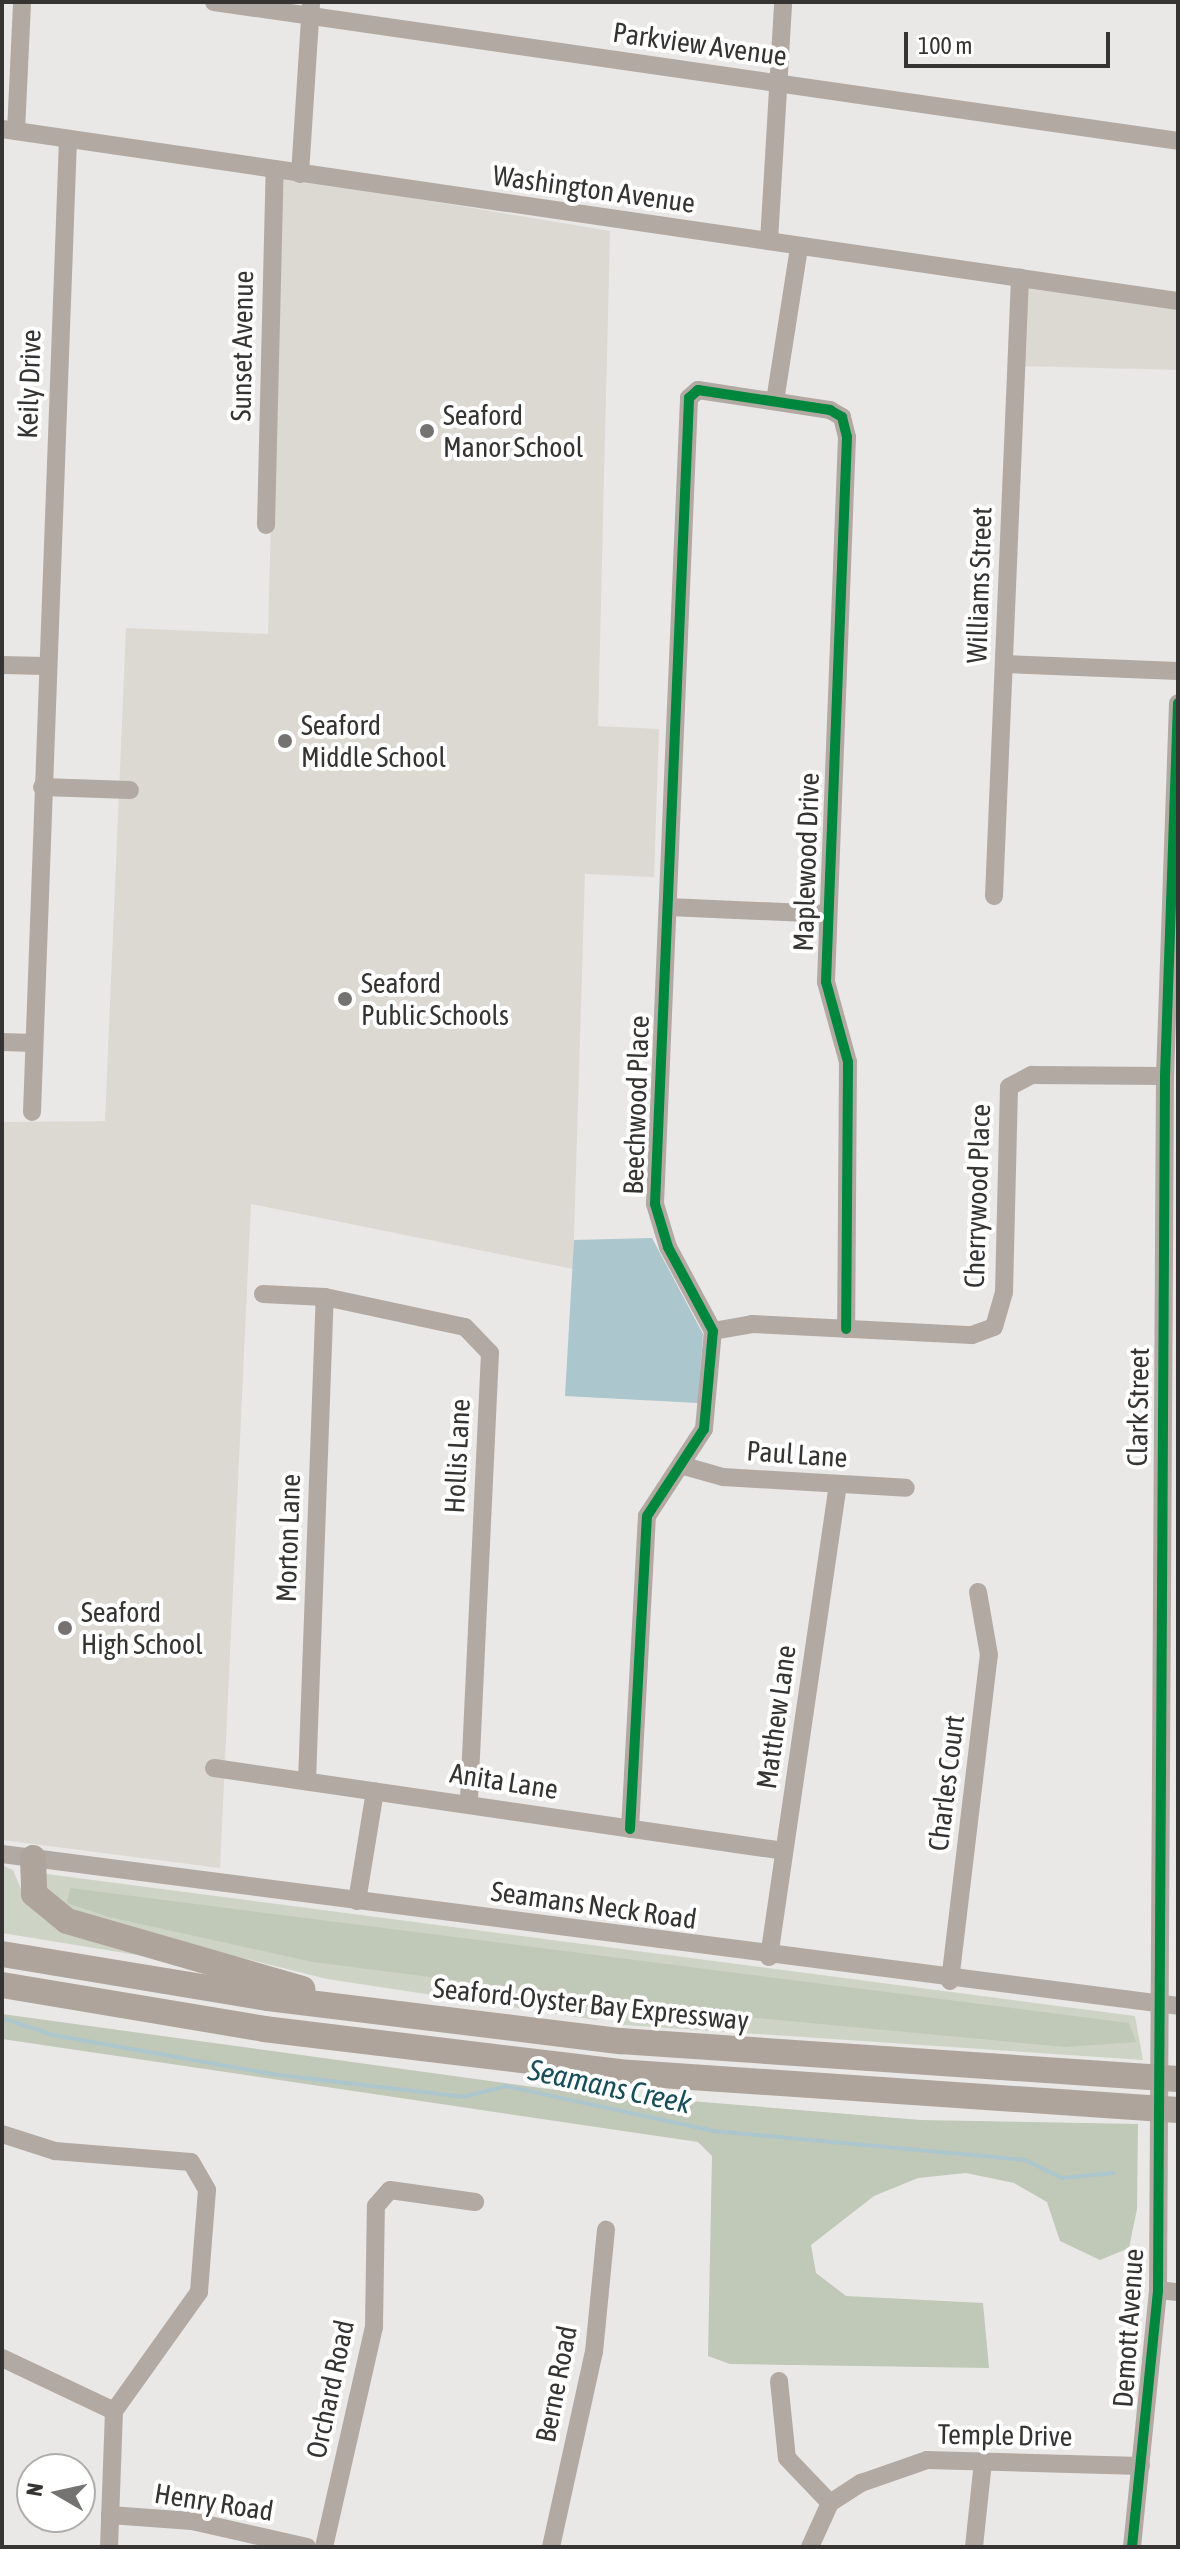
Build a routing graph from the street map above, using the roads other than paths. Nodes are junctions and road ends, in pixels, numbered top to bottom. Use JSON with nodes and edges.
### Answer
{"nodes":[{"id":1,"x":22,"y":2,"type":"edge"},
{"id":2,"x":214,"y":2,"type":"edge"},
{"id":3,"x":783,"y":2,"type":"edge"},
{"id":4,"x":311,"y":9,"type":"edge"},
{"id":5,"x":778,"y":83,"type":"junction"},
{"id":6,"x":9,"y":130,"type":"edge"},
{"id":7,"x":68,"y":139,"type":"junction"},
{"id":8,"x":1178,"y":141,"type":"edge"},
{"id":9,"x":275,"y":169,"type":"junction"},
{"id":10,"x":300,"y":174,"type":"junction"},
{"id":11,"x":769,"y":241,"type":"junction"},
{"id":12,"x":799,"y":247,"type":"junction"},
{"id":13,"x":1020,"y":278,"type":"junction"},
{"id":14,"x":1178,"y":301,"type":"edge"},
{"id":15,"x":775,"y":401,"type":"junction"},
{"id":16,"x":266,"y":525,"type":"dead end"},
{"id":17,"x":1004,"y":664,"type":"junction"},
{"id":18,"x":2,"y":665,"type":"edge"},
{"id":19,"x":45,"y":666,"type":"junction"},
{"id":20,"x":1178,"y":671,"type":"edge"},
{"id":21,"x":1178,"y":703,"type":"edge"},
{"id":22,"x":1177,"y":750,"type":"edge"},
{"id":23,"x":42,"y":787,"type":"junction"},
{"id":24,"x":130,"y":790,"type":"dead end"},
{"id":25,"x":994,"y":896,"type":"dead end"},
{"id":26,"x":668,"y":907,"type":"junction"},
{"id":27,"x":828,"y":914,"type":"junction"},
{"id":28,"x":2,"y":1042,"type":"edge"},
{"id":29,"x":34,"y":1043,"type":"junction"},
{"id":30,"x":1165,"y":1076,"type":"junction"},
{"id":31,"x":32,"y":1112,"type":"dead end"},
{"id":32,"x":263,"y":1294,"type":"dead end"},
{"id":33,"x":325,"y":1297,"type":"junction"},
{"id":34,"x":846,"y":1329,"type":"junction"},
{"id":35,"x":713,"y":1331,"type":"junction"},
{"id":36,"x":684,"y":1466,"type":"junction"},
{"id":37,"x":1170,"y":1470,"type":"edge"},
{"id":38,"x":838,"y":1485,"type":"junction"},
{"id":39,"x":906,"y":1488,"type":"dead end"},
{"id":40,"x":978,"y":1592,"type":"dead end"},
{"id":41,"x":214,"y":1768,"type":"dead end"},
{"id":42,"x":307,"y":1781,"type":"junction"},
{"id":43,"x":375,"y":1791,"type":"junction"},
{"id":44,"x":469,"y":1804,"type":"junction"},
{"id":45,"x":630,"y":1829,"type":"junction"},
{"id":46,"x":784,"y":1851,"type":"junction"},
{"id":47,"x":2,"y":1854,"type":"edge"},
{"id":48,"x":33,"y":1858,"type":"junction"},
{"id":49,"x":357,"y":1901,"type":"junction"},
{"id":50,"x":2,"y":1954,"type":"edge"},
{"id":51,"x":769,"y":1957,"type":"junction"},
{"id":52,"x":950,"y":1981,"type":"junction"},
{"id":53,"x":2,"y":1985,"type":"edge"},
{"id":54,"x":1158,"y":2005,"type":"junction"},
{"id":55,"x":1178,"y":2006,"type":"edge"},
{"id":56,"x":394,"y":2015,"type":"junction"},
{"id":57,"x":1176,"y":2079,"type":"edge"},
{"id":58,"x":1162,"y":2110,"type":"edge"},
{"id":59,"x":2,"y":2134,"type":"edge"},
{"id":60,"x":1169,"y":2196,"type":"edge"},
{"id":61,"x":475,"y":2202,"type":"dead end"},
{"id":62,"x":606,"y":2230,"type":"dead end"},
{"id":63,"x":1158,"y":2290,"type":"junction"},
{"id":64,"x":1178,"y":2292,"type":"edge"},
{"id":65,"x":2,"y":2358,"type":"edge"},
{"id":66,"x":779,"y":2381,"type":"dead end"},
{"id":67,"x":114,"y":2411,"type":"junction"},
{"id":68,"x":983,"y":2462,"type":"junction"},
{"id":69,"x":1141,"y":2466,"type":"junction"},
{"id":70,"x":830,"y":2503,"type":"junction"},
{"id":71,"x":110,"y":2515,"type":"junction"},
{"id":72,"x":109,"y":2547,"type":"edge"},
{"id":73,"x":307,"y":2547,"type":"edge"},
{"id":74,"x":324,"y":2547,"type":"edge"},
{"id":75,"x":551,"y":2547,"type":"edge"},
{"id":76,"x":810,"y":2547,"type":"edge"},
{"id":77,"x":974,"y":2547,"type":"edge"},
{"id":78,"x":1132,"y":2547,"type":"edge"}],
"edges":[{"from":1,"to":6,"type":"street"},
{"from":2,"to":4,"type":"street","name":"Parkview Avenue"},
{"from":3,"to":5,"type":"street"},
{"from":4,"to":5,"type":"street","name":"Parkview Avenue"},
{"from":4,"to":10,"type":"street"},
{"from":5,"to":8,"type":"street","name":"Parkview Avenue"},
{"from":5,"to":11,"type":"street"},
{"from":6,"to":7,"type":"street","name":"Washington Avenue"},
{"from":7,"to":9,"type":"street","name":"Washington Avenue"},
{"from":7,"to":19,"type":"street","name":"Keily Drive"},
{"from":9,"to":10,"type":"street","name":"Washington Avenue"},
{"from":9,"to":16,"type":"street","name":"Sunset Avenue"},
{"from":10,"to":11,"type":"street","name":"Washington Avenue"},
{"from":11,"to":12,"type":"street","name":"Washington Avenue"},
{"from":12,"to":13,"type":"street","name":"Washington Avenue"},
{"from":12,"to":15,"type":"street"},
{"from":13,"to":14,"type":"street","name":"Washington Avenue"},
{"from":13,"to":17,"type":"street","name":"Williams Street"},
{"from":15,"to":26,"type":"street","name":"Beechwood Place"},
{"from":15,"to":27,"type":"street","name":"Maplewood Drive"},
{"from":17,"to":20,"type":"street"},
{"from":17,"to":25,"type":"street","name":"Williams Street"},
{"from":18,"to":19,"type":"street"},
{"from":19,"to":23,"type":"street","name":"Keily Drive"},
{"from":21,"to":22,"type":"street","name":"Clark Street"},
{"from":22,"to":30,"type":"street","name":"Clark Street"},
{"from":23,"to":24,"type":"street"},
{"from":23,"to":29,"type":"street","name":"Keily Drive"},
{"from":26,"to":27,"type":"street"},
{"from":26,"to":35,"type":"street","name":"Beechwood Place"},
{"from":27,"to":34,"type":"street","name":"Maplewood Drive"},
{"from":28,"to":29,"type":"street"},
{"from":29,"to":31,"type":"street","name":"Keily Drive"},
{"from":30,"to":34,"type":"street","name":"Cherrywood Place"},
{"from":30,"to":37,"type":"street","name":"Clark Street"},
{"from":32,"to":33,"type":"street","name":"Hollis Lane"},
{"from":33,"to":42,"type":"street","name":"Morton Lane"},
{"from":33,"to":44,"type":"street","name":"Hollis Lane"},
{"from":34,"to":35,"type":"street","name":"Cherrywood Place"},
{"from":35,"to":36,"type":"street"},
{"from":36,"to":38,"type":"street","name":"Paul Lane"},
{"from":36,"to":45,"type":"street"},
{"from":37,"to":54,"type":"street","name":"Clark Street"},
{"from":38,"to":39,"type":"street","name":"Paul Lane"},
{"from":38,"to":46,"type":"street","name":"Matthew Lane"},
{"from":40,"to":52,"type":"street","name":"Charles Court"},
{"from":41,"to":42,"type":"street","name":"Anita Lane"},
{"from":42,"to":43,"type":"street","name":"Anita Lane"},
{"from":43,"to":44,"type":"street","name":"Anita Lane"},
{"from":43,"to":49,"type":"street"},
{"from":44,"to":45,"type":"street","name":"Anita Lane"},
{"from":45,"to":46,"type":"street","name":"Anita Lane"},
{"from":46,"to":51,"type":"street","name":"Matthew Lane"},
{"from":47,"to":48,"type":"street","name":"Seamans Neck Road"},
{"from":48,"to":49,"type":"street","name":"Seamans Neck Road"},
{"from":48,"to":56,"type":"highway"},
{"from":49,"to":51,"type":"street","name":"Seamans Neck Road"},
{"from":50,"to":56,"type":"highway","name":"Seaford-Oyster Bay Expressway"},
{"from":51,"to":52,"type":"street","name":"Seamans Neck Road"},
{"from":52,"to":54,"type":"street","name":"Seamans Neck Road"},
{"from":53,"to":58,"type":"highway"},
{"from":54,"to":55,"type":"street","name":"Seamans Neck Road"},
{"from":54,"to":58,"type":"street","name":"Clark Street"},
{"from":56,"to":57,"type":"highway","name":"Seaford-Oyster Bay Expressway"},
{"from":58,"to":60,"type":"street","name":"Demott Avenue"},
{"from":59,"to":67,"type":"street"},
{"from":60,"to":63,"type":"street","name":"Demott Avenue"},
{"from":61,"to":74,"type":"street","name":"Orchard Road"},
{"from":62,"to":75,"type":"street","name":"Berne Road"},
{"from":63,"to":64,"type":"street"},
{"from":63,"to":69,"type":"street","name":"Demott Avenue"},
{"from":65,"to":67,"type":"street"},
{"from":66,"to":70,"type":"street"},
{"from":67,"to":71,"type":"street"},
{"from":68,"to":69,"type":"street","name":"Temple Drive"},
{"from":68,"to":70,"type":"street","name":"Temple Drive"},
{"from":68,"to":77,"type":"street"},
{"from":69,"to":78,"type":"street","name":"Demott Avenue"},
{"from":70,"to":76,"type":"street"},
{"from":71,"to":72,"type":"street"},
{"from":71,"to":73,"type":"street","name":"Henry Road"}]}
